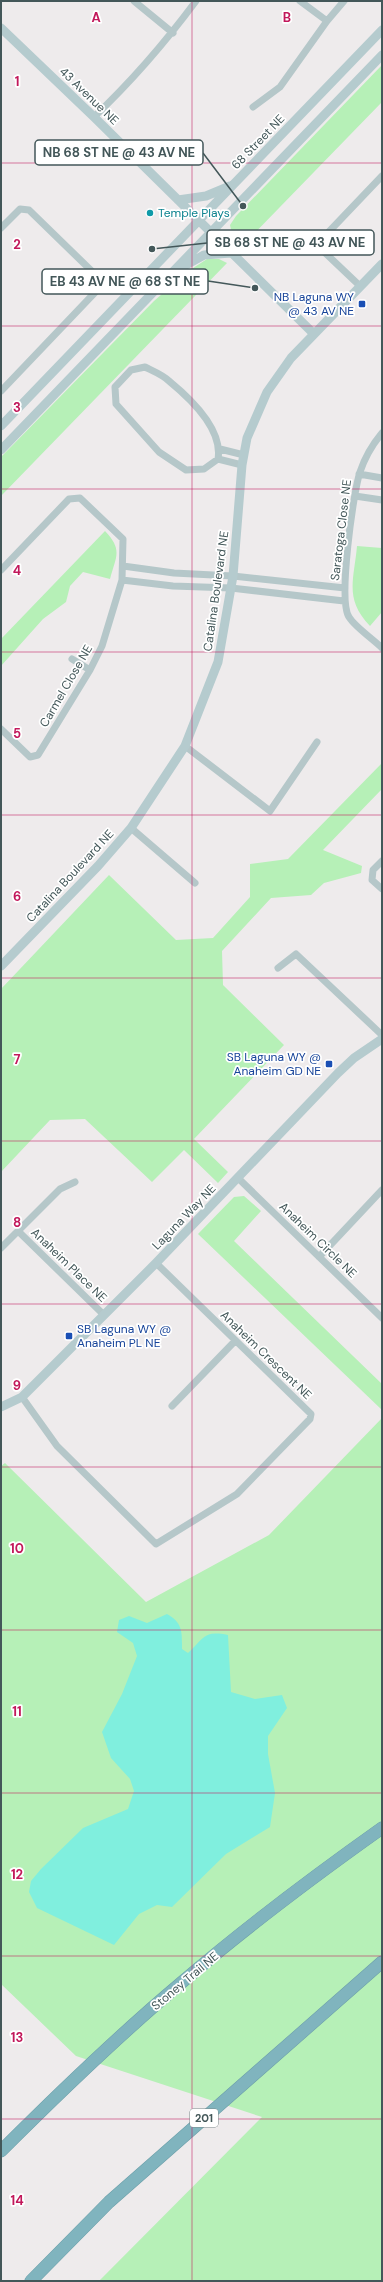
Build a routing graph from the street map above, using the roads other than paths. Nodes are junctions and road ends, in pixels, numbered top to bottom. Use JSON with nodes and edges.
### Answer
{"nodes":[{"id":1,"x":134,"y":1,"type":"edge"},
{"id":2,"x":196,"y":1,"type":"edge"},
{"id":3,"x":300,"y":1,"type":"edge"},
{"id":4,"x":344,"y":1,"type":"edge"},
{"id":5,"x":327,"y":21,"type":"junction"},
{"id":6,"x":1,"y":28,"type":"edge"},
{"id":7,"x":382,"y":30,"type":"edge"},
{"id":8,"x":173,"y":33,"type":"junction"},
{"id":9,"x":382,"y":55,"type":"edge"},
{"id":10,"x":253,"y":107,"type":"dead end"},
{"id":11,"x":94,"y":117,"type":"junction"},
{"id":12,"x":382,"y":176,"type":"edge"},
{"id":13,"x":235,"y":184,"type":"junction"},
{"id":14,"x":178,"y":200,"type":"junction"},
{"id":15,"x":199,"y":220,"type":"junction"},
{"id":16,"x":1,"y":228,"type":"edge"},
{"id":17,"x":211,"y":232,"type":"junction"},
{"id":18,"x":231,"y":253,"type":"junction"},
{"id":19,"x":382,"y":264,"type":"edge"},
{"id":20,"x":171,"y":275,"type":"junction"},
{"id":21,"x":360,"y":286,"type":"junction"},
{"id":22,"x":314,"y":334,"type":"junction"},
{"id":23,"x":1,"y":391,"type":"edge"},
{"id":24,"x":1,"y":426,"type":"edge"},
{"id":25,"x":382,"y":433,"type":"edge"},
{"id":26,"x":220,"y":449,"type":"junction"},
{"id":27,"x":1,"y":450,"type":"edge"},
{"id":28,"x":244,"y":455,"type":"junction"},
{"id":29,"x":218,"y":459,"type":"junction"},
{"id":30,"x":242,"y":465,"type":"junction"},
{"id":31,"x":359,"y":474,"type":"junction"},
{"id":32,"x":382,"y":478,"type":"edge"},
{"id":33,"x":355,"y":496,"type":"junction"},
{"id":34,"x":382,"y":500,"type":"edge"},
{"id":35,"x":124,"y":566,"type":"junction"},
{"id":36,"x":1,"y":570,"type":"edge"},
{"id":37,"x":232,"y":576,"type":"junction"},
{"id":38,"x":122,"y":580,"type":"junction"},
{"id":39,"x":230,"y":588,"type":"junction"},
{"id":40,"x":345,"y":588,"type":"junction"},
{"id":41,"x":344,"y":601,"type":"junction"},
{"id":42,"x":382,"y":648,"type":"edge"},
{"id":43,"x":72,"y":659,"type":"dead end"},
{"id":44,"x":90,"y":670,"type":"junction"},
{"id":45,"x":1,"y":730,"type":"edge"},
{"id":46,"x":317,"y":742,"type":"dead end"},
{"id":47,"x":186,"y":746,"type":"junction"},
{"id":48,"x":131,"y":828,"type":"junction"},
{"id":49,"x":382,"y":861,"type":"edge"},
{"id":50,"x":195,"y":883,"type":"dead end"},
{"id":51,"x":382,"y":889,"type":"edge"},
{"id":52,"x":1,"y":966,"type":"edge"},
{"id":53,"x":278,"y":968,"type":"dead end"},
{"id":54,"x":382,"y":1035,"type":"edge"},
{"id":55,"x":382,"y":1039,"type":"edge"},
{"id":56,"x":238,"y":1178,"type":"junction"},
{"id":57,"x":75,"y":1182,"type":"dead end"},
{"id":58,"x":382,"y":1190,"type":"edge"},
{"id":59,"x":18,"y":1231,"type":"junction"},
{"id":60,"x":1,"y":1248,"type":"edge"},
{"id":61,"x":319,"y":1257,"type":"junction"},
{"id":62,"x":156,"y":1263,"type":"junction"},
{"id":63,"x":104,"y":1315,"type":"junction"},
{"id":64,"x":382,"y":1318,"type":"edge"},
{"id":65,"x":235,"y":1341,"type":"junction"},
{"id":66,"x":22,"y":1397,"type":"junction"},
{"id":67,"x":172,"y":1406,"type":"dead end"},
{"id":68,"x":1,"y":1407,"type":"edge"},
{"id":69,"x":382,"y":1828,"type":"edge"},
{"id":70,"x":382,"y":1962,"type":"edge"},
{"id":71,"x":1,"y":2151,"type":"edge"},
{"id":72,"x":31,"y":2281,"type":"edge"}],
"edges":[{"from":1,"to":8,"type":"street"},
{"from":2,"to":8,"type":"street"},
{"from":3,"to":5,"type":"street"},
{"from":4,"to":5,"type":"street"},
{"from":5,"to":10,"type":"street"},
{"from":6,"to":11,"type":"street","name":"43 Avenue NE"},
{"from":7,"to":13,"type":"street","name":"68 Street NE"},
{"from":8,"to":11,"type":"street"},
{"from":9,"to":17,"type":"street"},
{"from":11,"to":14,"type":"street","name":"43 Avenue NE"},
{"from":12,"to":21,"type":"street"},
{"from":13,"to":14,"type":"street"},
{"from":13,"to":15,"type":"street","name":"68 Street NE"},
{"from":14,"to":15,"type":"street","name":"43 Avenue NE"},
{"from":15,"to":17,"type":"street","name":"43 Avenue NE"},
{"from":15,"to":24,"type":"street","name":"68 Street NE"},
{"from":16,"to":23,"type":"street"},
{"from":17,"to":18,"type":"street","name":"43 Avenue NE"},
{"from":17,"to":20,"type":"street"},
{"from":18,"to":20,"type":"street"},
{"from":18,"to":22,"type":"street","name":"43 Avenue NE"},
{"from":19,"to":21,"type":"street"},
{"from":20,"to":27,"type":"street"},
{"from":21,"to":22,"type":"street"},
{"from":22,"to":28,"type":"street","name":"Catalina Boulevard NE"},
{"from":25,"to":31,"type":"street","name":"Saratoga Close NE"},
{"from":26,"to":28,"type":"street"},
{"from":26,"to":29,"type":"street"},
{"from":26,"to":29,"type":"street"},
{"from":28,"to":30,"type":"street","name":"Catalina Boulevard NE"},
{"from":29,"to":30,"type":"street"},
{"from":30,"to":37,"type":"street","name":"Catalina Boulevard NE"},
{"from":31,"to":32,"type":"street"},
{"from":31,"to":33,"type":"street","name":"Saratoga Close NE"},
{"from":33,"to":34,"type":"street"},
{"from":33,"to":40,"type":"street","name":"Saratoga Close NE"},
{"from":35,"to":36,"type":"street","name":"Carmel Close NE"},
{"from":35,"to":37,"type":"street"},
{"from":35,"to":38,"type":"street","name":"Carmel Close NE"},
{"from":37,"to":39,"type":"street","name":"Catalina Boulevard NE"},
{"from":37,"to":40,"type":"street","name":"Saratoga Close NE"},
{"from":38,"to":39,"type":"street"},
{"from":38,"to":44,"type":"street","name":"Carmel Close NE"},
{"from":39,"to":41,"type":"street"},
{"from":39,"to":47,"type":"street","name":"Catalina Boulevard NE"},
{"from":40,"to":41,"type":"street","name":"Saratoga Close NE"},
{"from":41,"to":42,"type":"street","name":"Saratoga Close NE"},
{"from":43,"to":44,"type":"street"},
{"from":44,"to":45,"type":"street","name":"Carmel Close NE"},
{"from":46,"to":47,"type":"street"},
{"from":47,"to":48,"type":"street","name":"Catalina Boulevard NE"},
{"from":48,"to":50,"type":"street"},
{"from":48,"to":52,"type":"street","name":"Catalina Boulevard NE"},
{"from":49,"to":51,"type":"street"},
{"from":53,"to":54,"type":"street"},
{"from":55,"to":56,"type":"street","name":"Laguna Way NE"},
{"from":56,"to":61,"type":"street","name":"Anaheim Circle NE"},
{"from":56,"to":62,"type":"street","name":"Laguna Way NE"},
{"from":57,"to":59,"type":"street","name":"Anaheim Place NE"},
{"from":58,"to":61,"type":"street"},
{"from":59,"to":60,"type":"street","name":"Anaheim Place NE"},
{"from":59,"to":63,"type":"street","name":"Anaheim Place NE"},
{"from":61,"to":64,"type":"street","name":"Anaheim Circle NE"},
{"from":62,"to":63,"type":"street","name":"Laguna Way NE"},
{"from":62,"to":65,"type":"street","name":"Anaheim Crescent NE"},
{"from":63,"to":66,"type":"street","name":"Laguna Way NE"},
{"from":65,"to":66,"type":"street","name":"Anaheim Crescent NE"},
{"from":65,"to":67,"type":"street"},
{"from":66,"to":68,"type":"street","name":"Laguna Way NE"},
{"from":69,"to":71,"type":"highway","name":"Stoney Trail NE"},
{"from":70,"to":72,"type":"highway","number":"201"}]}
